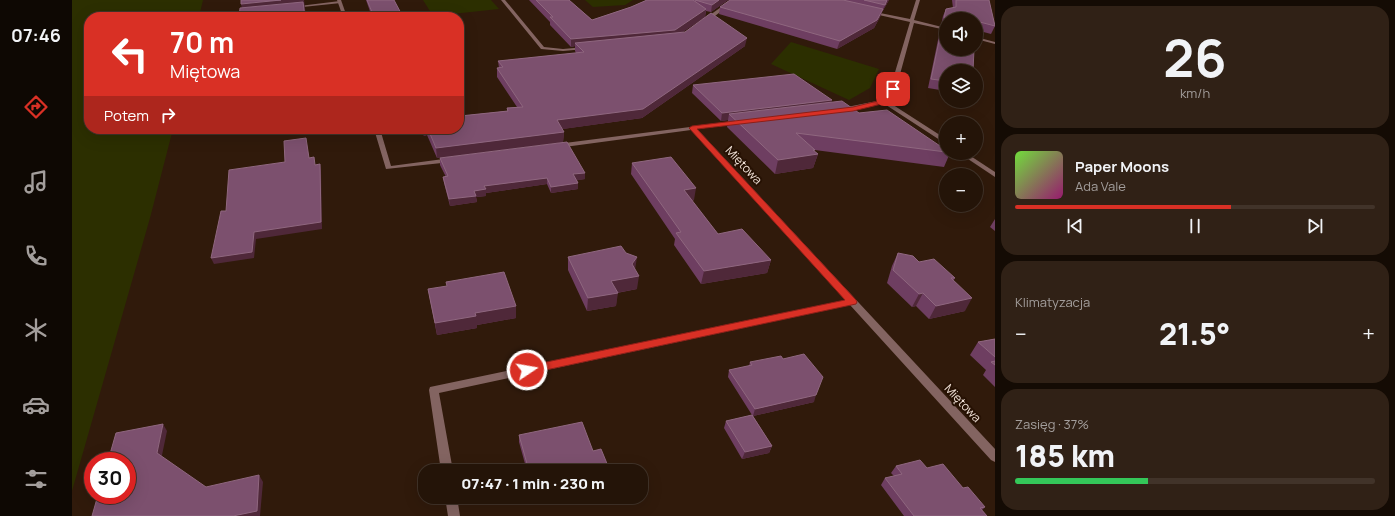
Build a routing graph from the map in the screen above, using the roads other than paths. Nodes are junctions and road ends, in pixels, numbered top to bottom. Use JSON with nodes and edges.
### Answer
{"nodes":[{"id":1,"x":503,"y":0,"type":"edge"},
{"id":2,"x":734,"y":0,"type":"edge"},
{"id":3,"x":918,"y":0,"type":"edge"},
{"id":4,"x":340,"y":1,"type":"edge"},
{"id":5,"x":286,"y":7,"type":"edge"},
{"id":6,"x":255,"y":10,"type":"edge"},
{"id":7,"x":864,"y":11,"type":"edge"},
{"id":8,"x":236,"y":12,"type":"edge"},
{"id":9,"x":343,"y":12,"type":"edge"},
{"id":10,"x":911,"y":21,"type":"junction"},
{"id":11,"x":698,"y":25,"type":"edge"},
{"id":12,"x":939,"y":27,"type":"edge"},
{"id":13,"x":983,"y":40,"type":"edge"},
{"id":14,"x":995,"y":43,"type":"edge"},
{"id":15,"x":594,"y":48,"type":"edge"},
{"id":16,"x":884,"y":101,"type":"junction"},
{"id":17,"x":838,"y":110,"type":"edge"},
{"id":18,"x":746,"y":122,"type":"edge"},
{"id":19,"x":692,"y":128,"type":"junction"},
{"id":20,"x":378,"y":134,"type":"edge"},
{"id":21,"x":939,"y":137,"type":"edge"},
{"id":22,"x":552,"y":146,"type":"edge"},
{"id":23,"x":458,"y":159,"type":"edge"},
{"id":24,"x":972,"y":160,"type":"edge"},
{"id":25,"x":995,"y":175,"type":"edge"},
{"id":26,"x":852,"y":302,"type":"junction"},
{"id":27,"x":995,"y":457,"type":"edge"},
{"id":28,"x":446,"y":464,"type":"edge"},
{"id":29,"x":452,"y":504,"type":"edge"},
{"id":30,"x":454,"y":516,"type":"edge"}],
"edges":[{"from":1,"to":15,"type":"street"},
{"from":2,"to":11,"type":"street"},
{"from":3,"to":10,"type":"street"},
{"from":4,"to":5,"type":"street"},
{"from":4,"to":9,"type":"street"},
{"from":6,"to":8,"type":"street"},
{"from":7,"to":10,"type":"street"},
{"from":10,"to":12,"type":"street"},
{"from":10,"to":16,"type":"street"},
{"from":13,"to":14,"type":"street"},
{"from":16,"to":17,"type":"street"},
{"from":16,"to":21,"type":"street"},
{"from":18,"to":19,"type":"street"},
{"from":19,"to":22,"type":"street"},
{"from":19,"to":26,"type":"street","name":"Miętowa"},
{"from":20,"to":23,"type":"street"},
{"from":24,"to":25,"type":"street"},
{"from":26,"to":27,"type":"street","name":"Miętowa"},
{"from":26,"to":28,"type":"street"},
{"from":29,"to":30,"type":"street"}]}
